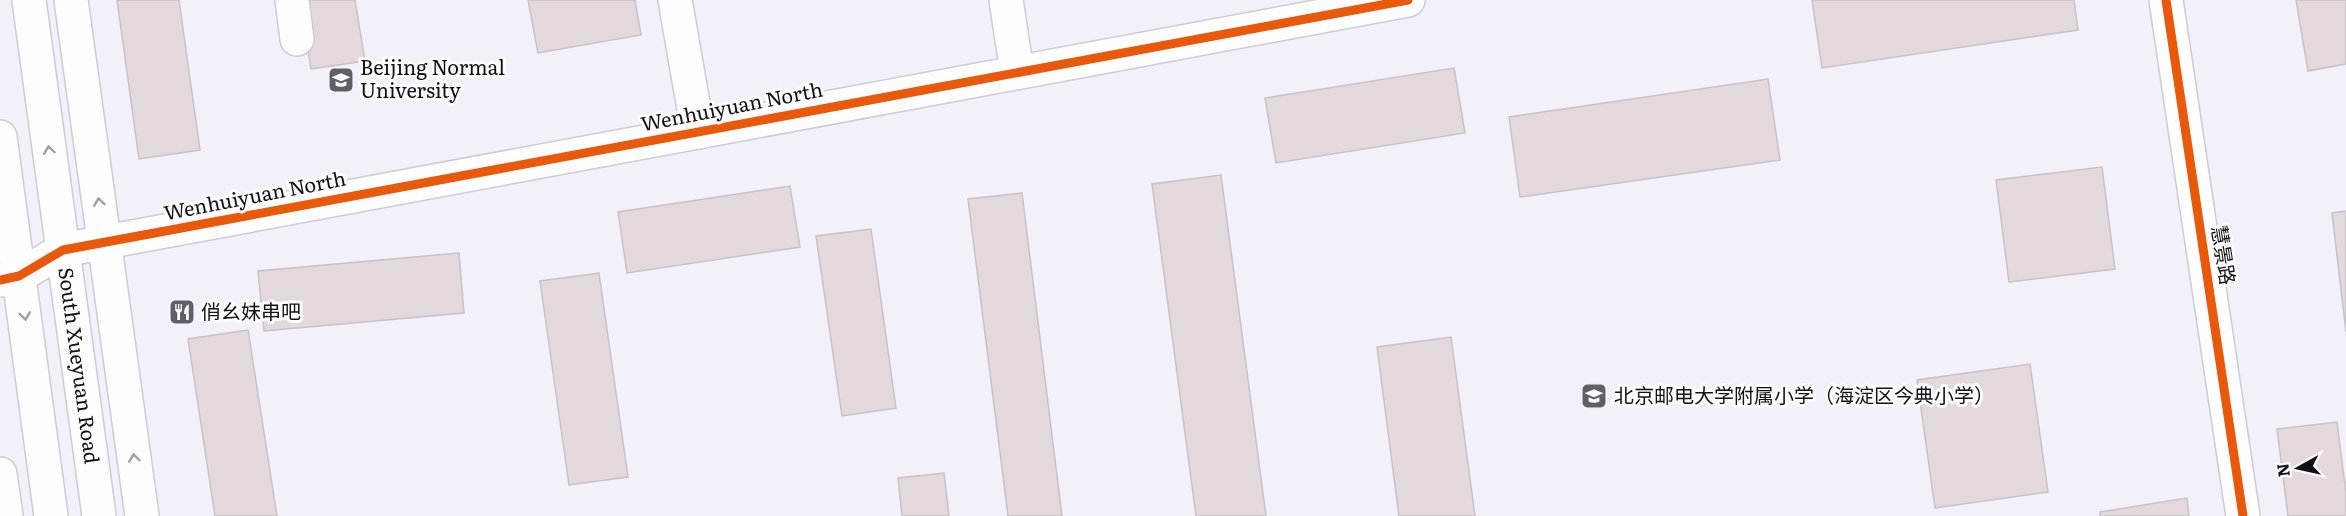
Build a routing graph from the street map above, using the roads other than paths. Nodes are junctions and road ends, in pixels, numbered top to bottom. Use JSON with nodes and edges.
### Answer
{"nodes":[{"id":1,"x":29,"y":0,"type":"edge"},
{"id":2,"x":71,"y":0,"type":"edge"},
{"id":3,"x":292,"y":0,"type":"edge"},
{"id":4,"x":675,"y":0,"type":"edge"},
{"id":5,"x":1006,"y":0,"type":"edge"},
{"id":6,"x":1408,"y":0,"type":"edge"},
{"id":7,"x":2166,"y":0,"type":"edge"},
{"id":8,"x":297,"y":39,"type":"dead end"},
{"id":9,"x":1017,"y":72,"type":"junction"},
{"id":10,"x":698,"y":132,"type":"junction"},
{"id":11,"x":0,"y":137,"type":"edge"},
{"id":12,"x":7,"y":239,"type":"edge"},
{"id":13,"x":105,"y":242,"type":"junction"},
{"id":14,"x":63,"y":250,"type":"junction"},
{"id":15,"x":9,"y":278,"type":"edge"},
{"id":16,"x":0,"y":474,"type":"edge"},
{"id":17,"x":6,"y":516,"type":"edge"},
{"id":18,"x":51,"y":516,"type":"edge"},
{"id":19,"x":99,"y":516,"type":"edge"},
{"id":20,"x":141,"y":516,"type":"edge"},
{"id":21,"x":2243,"y":516,"type":"edge"}],
"edges":[{"from":14,"to":1,"type":"street","name":"South Xueyuan Road","one_way":true},
{"from":13,"to":2,"type":"street","one_way":true},
{"from":3,"to":8,"type":"street"},
{"from":4,"to":10,"type":"street"},
{"from":5,"to":9,"type":"street"},
{"from":6,"to":9,"type":"street","name":"Wenhuiyuan North"},
{"from":7,"to":21,"type":"street","name":"慧景路"},
{"from":9,"to":10,"type":"street","name":"Wenhuiyuan North"},
{"from":10,"to":13,"type":"street","name":"Wenhuiyuan North"},
{"from":11,"to":12,"type":"street"},
{"from":12,"to":14,"type":"street"},
{"from":12,"to":15,"type":"street"},
{"from":13,"to":14,"type":"street","name":"Wenhuiyuan North"},
{"from":20,"to":13,"type":"street","one_way":true},
{"from":14,"to":15,"type":"street"},
{"from":14,"to":19,"type":"street","name":"South Xueyuan Road"},
{"from":15,"to":18,"type":"street","one_way":true},
{"from":16,"to":17,"type":"street"}]}
